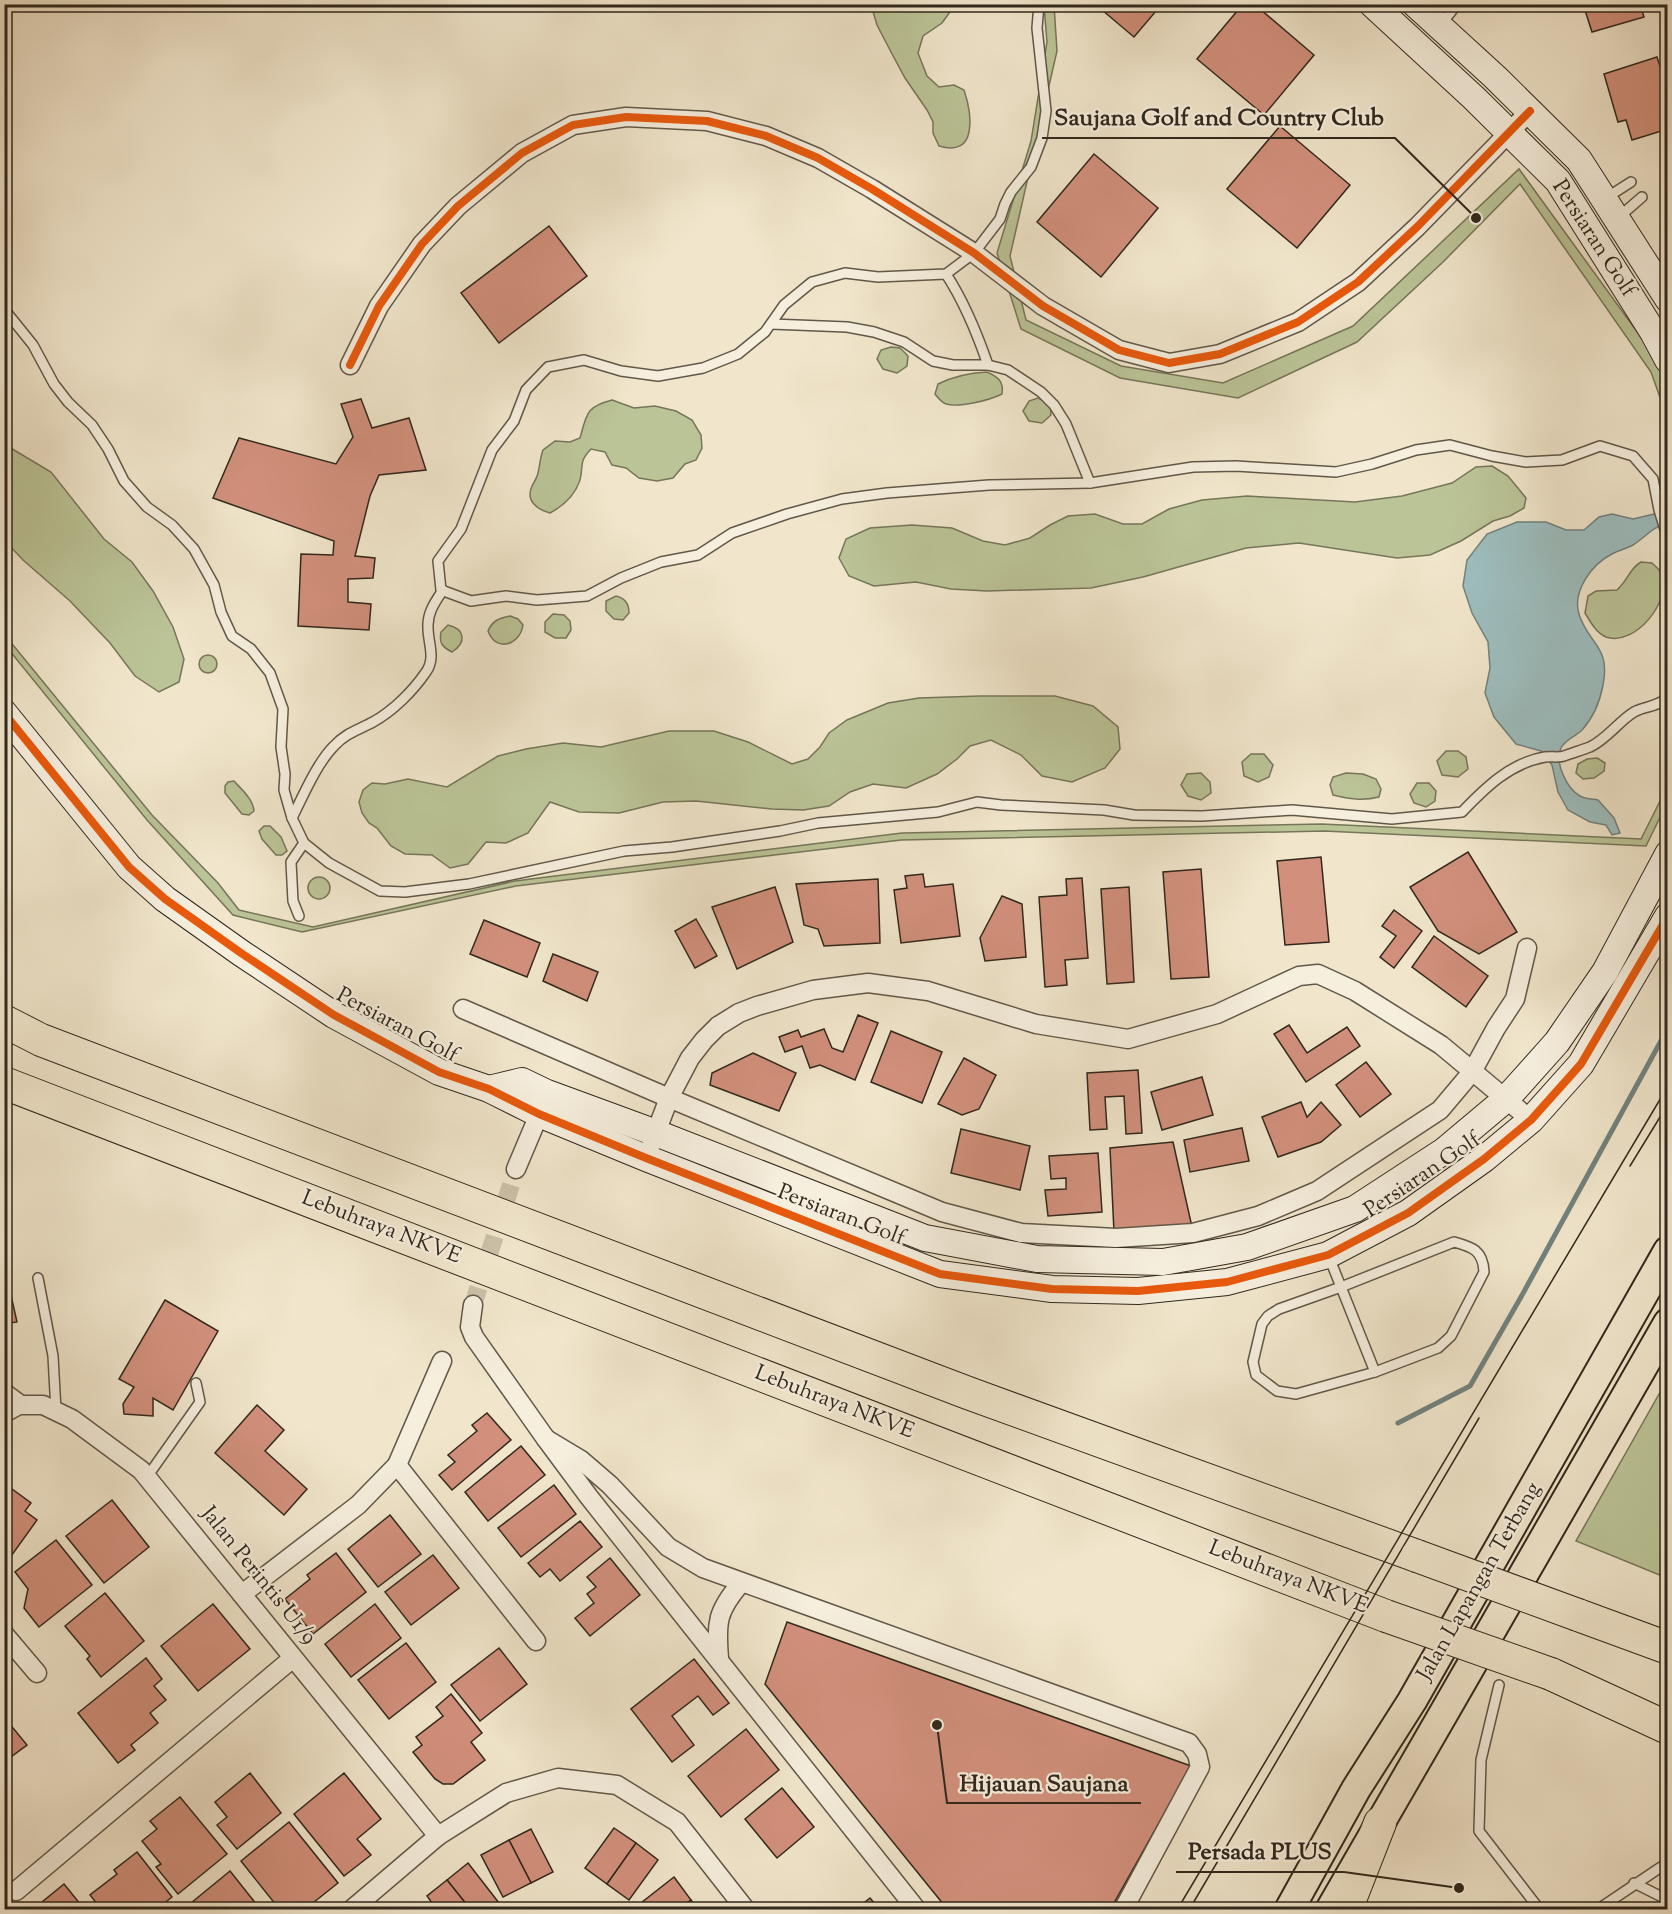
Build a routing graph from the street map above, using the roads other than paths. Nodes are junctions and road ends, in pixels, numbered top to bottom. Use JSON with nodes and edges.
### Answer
{"nodes":[{"id":1,"x":1039,"y":4,"type":"edge"},
{"id":2,"x":1372,"y":4,"type":"edge"},
{"id":3,"x":1457,"y":4,"type":"edge"},
{"id":4,"x":1420,"y":6,"type":"edge"},
{"id":5,"x":1439,"y":27,"type":"junction"},
{"id":6,"x":1530,"y":111,"type":"junction"},
{"id":7,"x":1509,"y":132,"type":"junction"},
{"id":8,"x":1631,"y":182,"type":"dead end"},
{"id":9,"x":1642,"y":197,"type":"dead end"},
{"id":10,"x":1610,"y":209,"type":"junction"},
{"id":11,"x":974,"y":253,"type":"junction"},
{"id":12,"x":946,"y":274,"type":"junction"},
{"id":13,"x":1668,"y":299,"type":"edge"},
{"id":14,"x":4,"y":309,"type":"edge"},
{"id":15,"x":771,"y":324,"type":"junction"},
{"id":16,"x":1668,"y":360,"type":"edge"},
{"id":17,"x":350,"y":365,"type":"dead end"},
{"id":18,"x":988,"y":365,"type":"junction"},
{"id":19,"x":1090,"y":483,"type":"junction"},
{"id":20,"x":1668,"y":539,"type":"edge"},
{"id":21,"x":443,"y":590,"type":"junction"},
{"id":22,"x":1668,"y":698,"type":"edge"},
{"id":23,"x":4,"y":713,"type":"edge"},
{"id":24,"x":4,"y":739,"type":"edge"},
{"id":25,"x":60,"y":782,"type":"junction"},
{"id":26,"x":292,"y":818,"type":"junction"},
{"id":27,"x":304,"y":843,"type":"junction"},
{"id":28,"x":1668,"y":854,"type":"edge"},
{"id":29,"x":299,"y":916,"type":"dead end"},
{"id":30,"x":1668,"y":916,"type":"edge"},
{"id":31,"x":1527,"y":948,"type":"dead end"},
{"id":32,"x":463,"y":1009,"type":"dead end"},
{"id":33,"x":4,"y":1021,"type":"edge"},
{"id":34,"x":1472,"y":1072,"type":"junction"},
{"id":35,"x":4,"y":1083,"type":"edge"},
{"id":36,"x":669,"y":1098,"type":"junction"},
{"id":37,"x":1506,"y":1099,"type":"junction"},
{"id":38,"x":543,"y":1104,"type":"junction"},
{"id":39,"x":1531,"y":1120,"type":"junction"},
{"id":40,"x":656,"y":1133,"type":"junction"},
{"id":41,"x":646,"y":1158,"type":"junction"},
{"id":42,"x":516,"y":1170,"type":"tunnel mouth"},
{"id":43,"x":1668,"y":1251,"type":"edge"},
{"id":44,"x":1328,"y":1255,"type":"junction"},
{"id":45,"x":39,"y":1278,"type":"dead end"},
{"id":46,"x":1341,"y":1287,"type":"junction"},
{"id":47,"x":473,"y":1305,"type":"tunnel mouth"},
{"id":48,"x":1668,"y":1323,"type":"edge"},
{"id":49,"x":442,"y":1361,"type":"dead end"},
{"id":50,"x":1375,"y":1372,"type":"junction"},
{"id":51,"x":196,"y":1383,"type":"dead end"},
{"id":52,"x":4,"y":1387,"type":"edge"},
{"id":53,"x":29,"y":1405,"type":"junction"},
{"id":54,"x":56,"y":1411,"type":"junction"},
{"id":55,"x":4,"y":1413,"type":"edge"},
{"id":56,"x":546,"y":1439,"type":"junction"},
{"id":57,"x":398,"y":1466,"type":"junction"},
{"id":58,"x":147,"y":1477,"type":"junction"},
{"id":59,"x":741,"y":1583,"type":"junction"},
{"id":60,"x":242,"y":1594,"type":"junction"},
{"id":61,"x":4,"y":1634,"type":"edge"},
{"id":62,"x":536,"y":1641,"type":"dead end"},
{"id":63,"x":1666,"y":1647,"type":"edge"},
{"id":64,"x":293,"y":1658,"type":"junction"},
{"id":65,"x":719,"y":1659,"type":"junction"},
{"id":66,"x":37,"y":1673,"type":"dead end"},
{"id":67,"x":1551,"y":1674,"type":"junction"},
{"id":68,"x":1499,"y":1684,"type":"dead end"},
{"id":69,"x":1668,"y":1713,"type":"edge"},
{"id":70,"x":1668,"y":1728,"type":"edge"},
{"id":71,"x":1380,"y":1823,"type":"junction"},
{"id":72,"x":438,"y":1836,"type":"junction"},
{"id":73,"x":1661,"y":1867,"type":"dead end"},
{"id":74,"x":1634,"y":1883,"type":"junction"},
{"id":75,"x":16,"y":1891,"type":"dead end"},
{"id":76,"x":1668,"y":1900,"type":"edge"},
{"id":77,"x":351,"y":1910,"type":"edge"},
{"id":78,"x":746,"y":1910,"type":"edge"},
{"id":79,"x":917,"y":1910,"type":"edge"},
{"id":80,"x":1123,"y":1910,"type":"edge"},
{"id":81,"x":1289,"y":1910,"type":"edge"},
{"id":82,"x":1330,"y":1910,"type":"edge"},
{"id":83,"x":1346,"y":1910,"type":"edge"},
{"id":84,"x":1540,"y":1910,"type":"edge"},
{"id":85,"x":1597,"y":1910,"type":"edge"}],
"edges":[{"from":1,"to":11,"type":"lane"},
{"from":2,"to":7,"type":"street","name":"Persiaran Golf"},
{"from":3,"to":5,"type":"lane"},
{"from":4,"to":5,"type":"street","name":"Persiaran Golf"},
{"from":5,"to":6,"type":"street","name":"Persiaran Golf"},
{"from":6,"to":7,"type":"street"},
{"from":6,"to":10,"type":"street","name":"Persiaran Golf"},
{"from":7,"to":11,"type":"street"},
{"from":7,"to":16,"type":"street","name":"Persiaran Golf"},
{"from":8,"to":10,"type":"lane"},
{"from":9,"to":10,"type":"lane"},
{"from":10,"to":13,"type":"street","name":"Persiaran Golf"},
{"from":11,"to":12,"type":"lane"},
{"from":11,"to":17,"type":"street"},
{"from":12,"to":15,"type":"lane"},
{"from":12,"to":18,"type":"lane"},
{"from":14,"to":26,"type":"lane"},
{"from":15,"to":18,"type":"lane"},
{"from":15,"to":21,"type":"lane"},
{"from":18,"to":19,"type":"lane"},
{"from":19,"to":20,"type":"lane"},
{"from":19,"to":21,"type":"lane"},
{"from":21,"to":26,"type":"lane"},
{"from":22,"to":27,"type":"lane"},
{"from":23,"to":25,"type":"street","name":"Persiaran Golf"},
{"from":24,"to":25,"type":"street"},
{"from":25,"to":38,"type":"street","name":"Persiaran Golf"},
{"from":26,"to":27,"type":"lane"},
{"from":27,"to":29,"type":"lane"},
{"from":28,"to":37,"type":"street","name":"Persiaran Golf"},
{"from":30,"to":39,"type":"street","name":"Persiaran Golf"},
{"from":31,"to":34,"type":"street"},
{"from":32,"to":36,"type":"street"},
{"from":33,"to":63,"type":"highway","bridge":true},
{"from":34,"to":36,"type":"street"},
{"from":34,"to":36,"type":"street"},
{"from":34,"to":37,"type":"street"},
{"from":35,"to":67,"type":"highway","name":"Lebuhraya NKVE","bridge":true},
{"from":36,"to":40,"type":"street"},
{"from":37,"to":39,"type":"street"},
{"from":37,"to":40,"type":"street","name":"Persiaran Golf"},
{"from":38,"to":40,"type":"street","name":"Persiaran Golf"},
{"from":38,"to":41,"type":"street","name":"Persiaran Golf"},
{"from":38,"to":42,"type":"street"},
{"from":39,"to":44,"type":"street","name":"Persiaran Golf"},
{"from":40,"to":41,"type":"street"},
{"from":41,"to":44,"type":"street","name":"Persiaran Golf"},
{"from":43,"to":81,"type":"main road","name":"Jalan Lapangan Terbang"},
{"from":44,"to":46,"type":"lane"},
{"from":45,"to":54,"type":"lane"},
{"from":46,"to":50,"type":"lane"},
{"from":46,"to":50,"type":"lane"},
{"from":46,"to":50,"type":"lane"},
{"from":47,"to":56,"type":"street"},
{"from":48,"to":71,"type":"main road","name":"Jalan Lapangan Terbang"},
{"from":49,"to":57,"type":"street"},
{"from":51,"to":58,"type":"lane"},
{"from":52,"to":53,"type":"lane"},
{"from":53,"to":54,"type":"street","name":"Jalan Perintis U1/9"},
{"from":53,"to":55,"type":"street"},
{"from":54,"to":58,"type":"street","name":"Jalan Perintis U1/9"},
{"from":56,"to":59,"type":"street"},
{"from":56,"to":65,"type":"street"},
{"from":57,"to":60,"type":"street"},
{"from":57,"to":62,"type":"street"},
{"from":58,"to":60,"type":"street","name":"Jalan Perintis U1/9"},
{"from":59,"to":65,"type":"street"},
{"from":59,"to":80,"type":"street"},
{"from":60,"to":64,"type":"street","name":"Jalan Perintis U1/9"},
{"from":61,"to":66,"type":"street"},
{"from":64,"to":72,"type":"street","name":"Jalan Perintis U1/9"},
{"from":64,"to":75,"type":"street"},
{"from":65,"to":79,"type":"street"},
{"from":67,"to":69,"type":"highway","name":"Lebuhraya NKVE"},
{"from":67,"to":70,"type":"highway"},
{"from":68,"to":84,"type":"lane"},
{"from":71,"to":82,"type":"main road","name":"Jalan Lapangan Terbang"},
{"from":71,"to":83,"type":"highway"},
{"from":72,"to":77,"type":"street"},
{"from":72,"to":78,"type":"street"},
{"from":73,"to":74,"type":"lane"},
{"from":74,"to":76,"type":"lane"},
{"from":74,"to":85,"type":"lane"}]}
